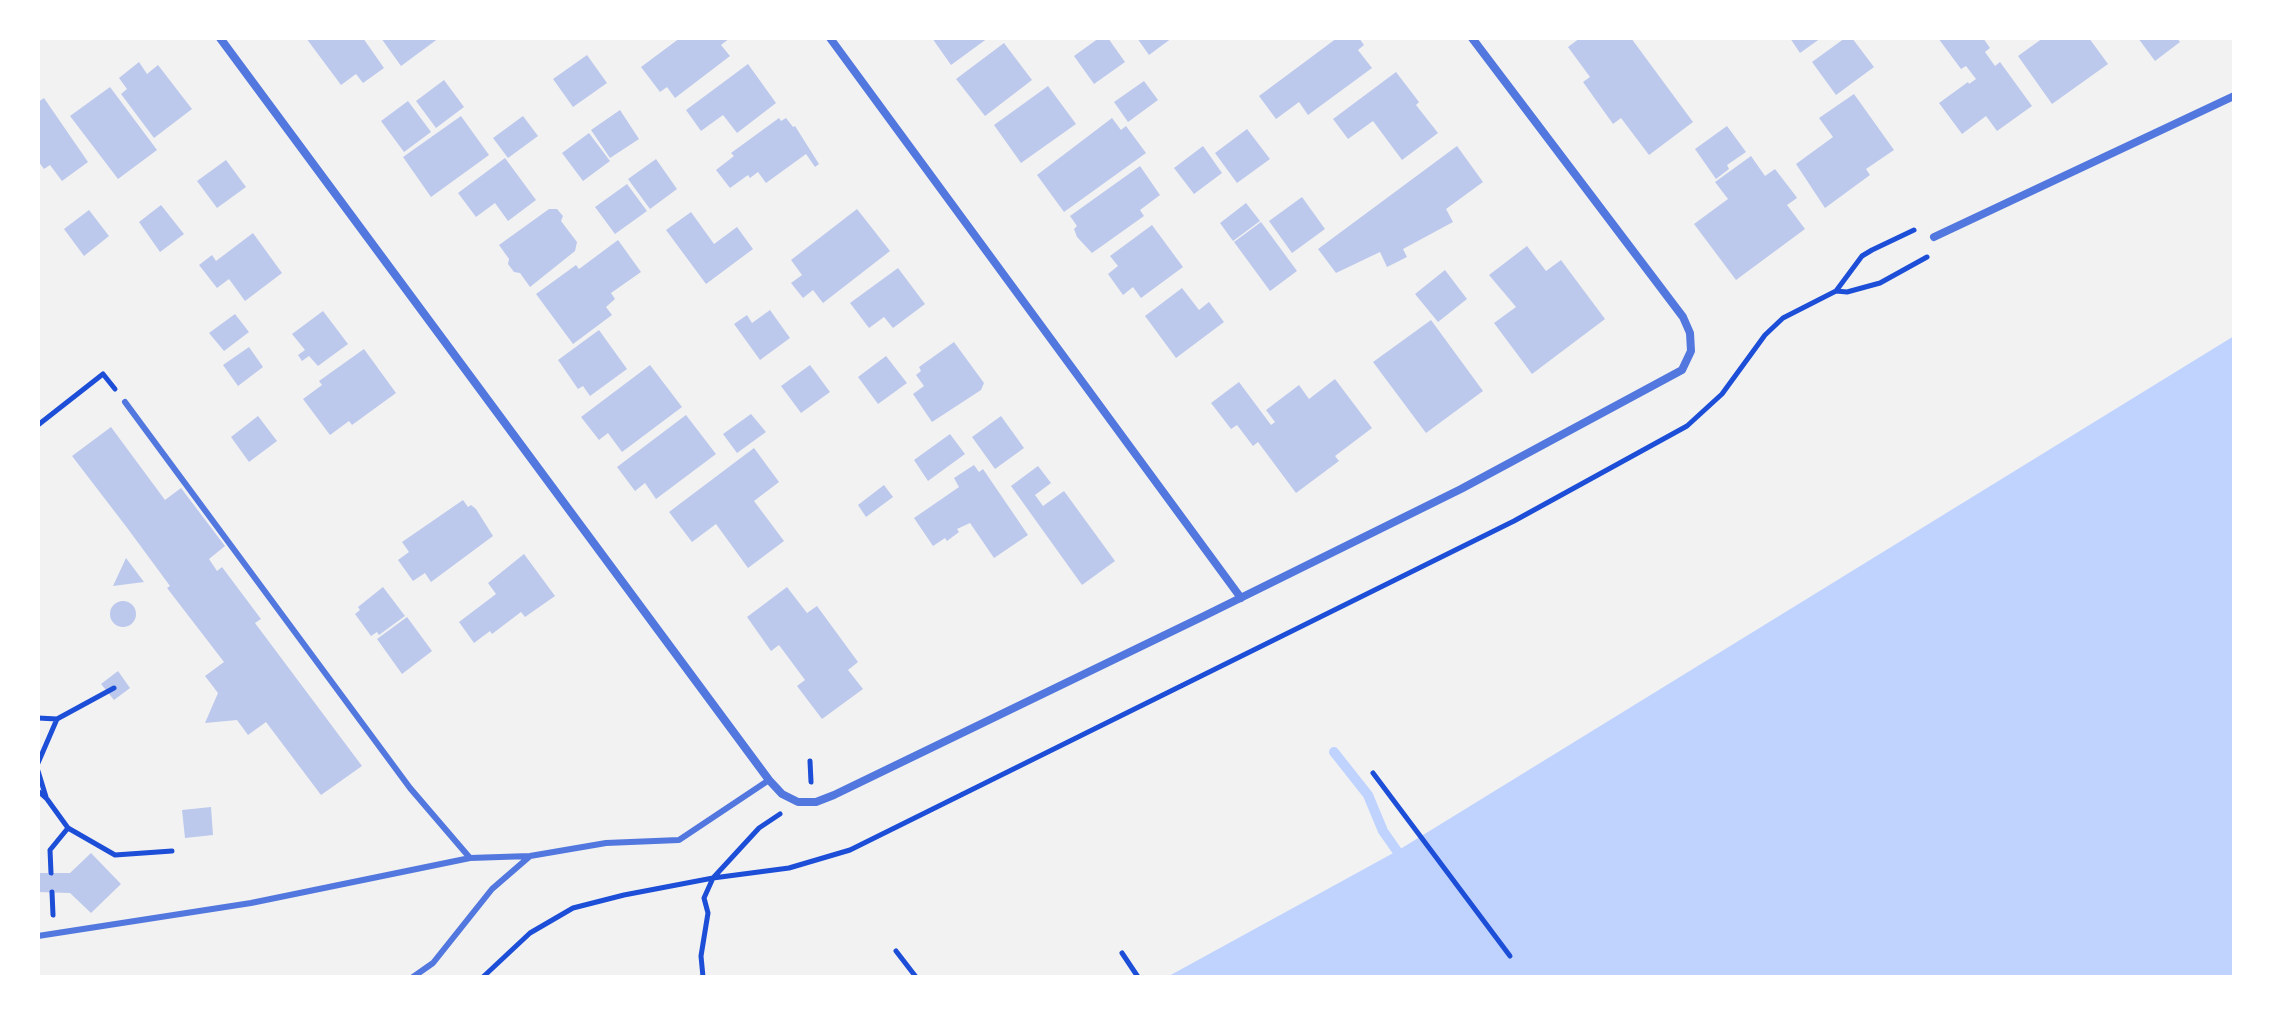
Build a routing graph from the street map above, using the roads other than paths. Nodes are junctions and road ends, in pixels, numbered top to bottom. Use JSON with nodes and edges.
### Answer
{"nodes":[{"id":1,"x":220,"y":38,"type":"edge"},
{"id":2,"x":830,"y":38,"type":"edge"},
{"id":3,"x":1472,"y":38,"type":"edge"},
{"id":4,"x":2234,"y":96,"type":"edge"},
{"id":5,"x":1934,"y":237,"type":"road end"},
{"id":6,"x":125,"y":402,"type":"road end"},
{"id":7,"x":1241,"y":598,"type":"junction"},
{"id":8,"x":769,"y":780,"type":"junction"},
{"id":9,"x":530,"y":856,"type":"junction"},
{"id":10,"x":470,"y":858,"type":"junction"},
{"id":11,"x":38,"y":936,"type":"edge"},
{"id":12,"x":413,"y":977,"type":"edge"}],
"edges":[{"from":1,"to":8,"type":"street"},
{"from":2,"to":7,"type":"street"},
{"from":3,"to":7,"type":"street"},
{"from":4,"to":5,"type":"street"},
{"from":6,"to":10,"type":"lane"},
{"from":7,"to":8,"type":"street"},
{"from":8,"to":9,"type":"lane"},
{"from":9,"to":10,"type":"lane"},
{"from":9,"to":12,"type":"lane"},
{"from":10,"to":11,"type":"lane"}]}
